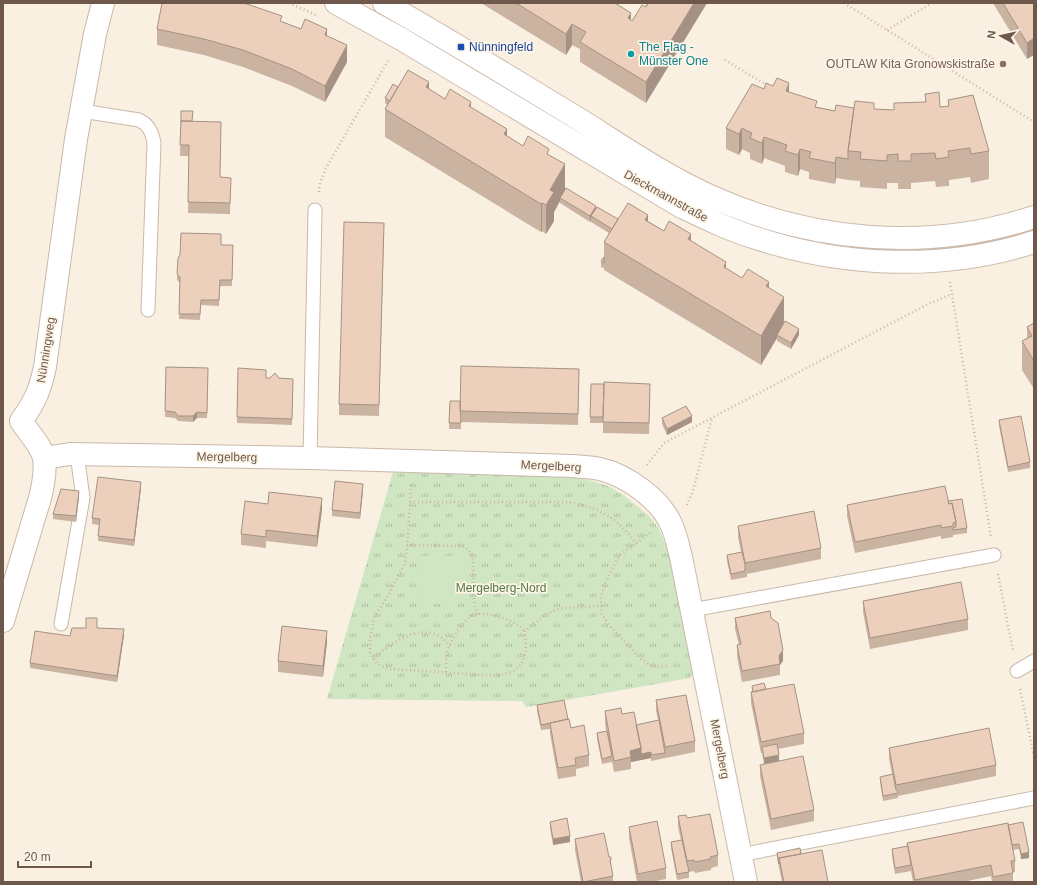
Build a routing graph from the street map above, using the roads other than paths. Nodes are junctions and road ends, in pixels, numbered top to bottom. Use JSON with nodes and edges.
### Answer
{"nodes":[{"id":1,"x":103,"y":3,"type":"edge"},
{"id":2,"x":336,"y":3,"type":"edge"},
{"id":3,"x":384,"y":3,"type":"edge"},
{"id":4,"x":82,"y":111,"type":"junction"},
{"id":5,"x":316,"y":210,"type":"road end"},
{"id":6,"x":1034,"y":217,"type":"edge"},
{"id":7,"x":1034,"y":242,"type":"edge"},
{"id":8,"x":148,"y":310,"type":"dead end"},
{"id":9,"x":12,"y":424,"type":"edge"},
{"id":10,"x":77,"y":454,"type":"junction"},
{"id":11,"x":44,"y":458,"type":"junction"},
{"id":12,"x":310,"y":458,"type":"junction"},
{"id":13,"x":994,"y":555,"type":"road end"},
{"id":14,"x":692,"y":610,"type":"junction"},
{"id":15,"x":3,"y":622,"type":"edge"},
{"id":16,"x":61,"y":624,"type":"dead end"},
{"id":17,"x":1034,"y":660,"type":"edge"},
{"id":18,"x":1017,"y":671,"type":"road end"},
{"id":19,"x":1034,"y":798,"type":"edge"},
{"id":20,"x":740,"y":855,"type":"junction"},
{"id":21,"x":746,"y":882,"type":"edge"}],
"edges":[{"from":1,"to":4,"type":"street","name":"Nünningweg"},
{"from":2,"to":7,"type":"street","name":"Dieckmannstraße"},
{"from":3,"to":6,"type":"street","name":"Dieckmannstraße"},
{"from":4,"to":8,"type":"lane"},
{"from":4,"to":9,"type":"street","name":"Nünningweg"},
{"from":5,"to":12,"type":"lane"},
{"from":9,"to":11,"type":"street","name":"Nünningweg"},
{"from":10,"to":11,"type":"street","name":"Mergelberg"},
{"from":10,"to":12,"type":"street","name":"Mergelberg"},
{"from":10,"to":16,"type":"lane"},
{"from":11,"to":15,"type":"street","name":"Nünningweg"},
{"from":12,"to":14,"type":"street","name":"Mergelberg"},
{"from":13,"to":14,"type":"lane"},
{"from":14,"to":20,"type":"street","name":"Mergelberg"},
{"from":17,"to":18,"type":"lane"},
{"from":19,"to":20,"type":"lane"},
{"from":20,"to":21,"type":"street","name":"Mergelberg"}]}
